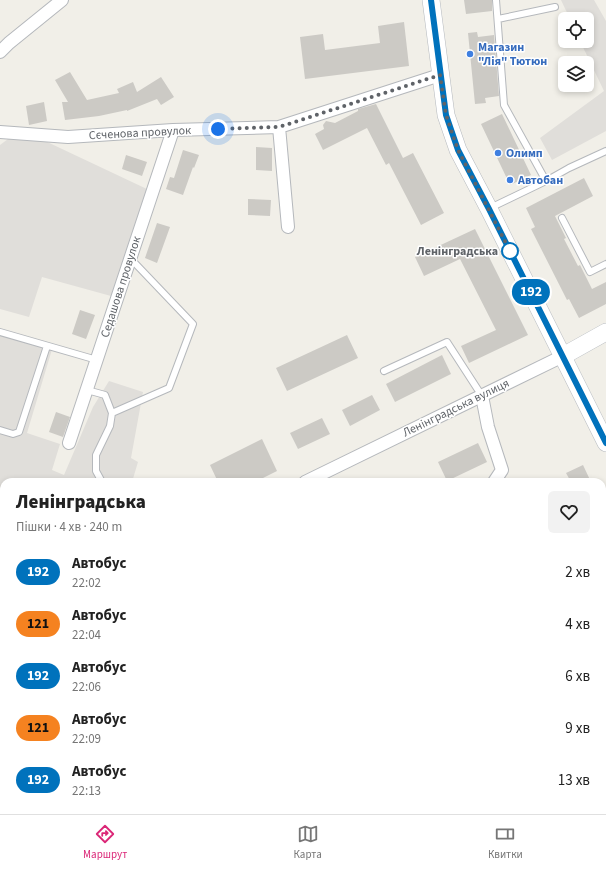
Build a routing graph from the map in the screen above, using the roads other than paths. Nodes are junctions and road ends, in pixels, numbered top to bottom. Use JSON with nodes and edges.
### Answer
{"nodes":[{"id":1,"x":62,"y":0,"type":"edge"},
{"id":2,"x":431,"y":0,"type":"edge"},
{"id":3,"x":496,"y":0,"type":"edge"},
{"id":4,"x":555,"y":7,"type":"dead end"},
{"id":5,"x":498,"y":19,"type":"junction"},
{"id":6,"x":0,"y":52,"type":"edge"},
{"id":7,"x":440,"y":75,"type":"junction"},
{"id":8,"x":279,"y":127,"type":"junction"},
{"id":9,"x":172,"y":130,"type":"junction"},
{"id":10,"x":0,"y":132,"type":"edge"},
{"id":11,"x":606,"y":151,"type":"edge"},
{"id":12,"x":546,"y":181,"type":"junction"},
{"id":13,"x":489,"y":209,"type":"junction"},
{"id":14,"x":562,"y":218,"type":"dead end"},
{"id":15,"x":288,"y":227,"type":"dead end"},
{"id":16,"x":130,"y":258,"type":"junction"},
{"id":17,"x":606,"y":264,"type":"edge"},
{"id":18,"x":0,"y":332,"type":"edge"},
{"id":19,"x":606,"y":332,"type":"edge"},
{"id":20,"x":47,"y":346,"type":"junction"},
{"id":21,"x":563,"y":356,"type":"junction"},
{"id":22,"x":97,"y":360,"type":"junction"},
{"id":23,"x":384,"y":371,"type":"dead end"},
{"id":24,"x":87,"y":390,"type":"junction"},
{"id":25,"x":482,"y":396,"type":"junction"},
{"id":26,"x":112,"y":413,"type":"junction"},
{"id":27,"x":0,"y":430,"type":"edge"},
{"id":28,"x":69,"y":442,"type":"dead end"},
{"id":29,"x":606,"y":443,"type":"edge"},
{"id":30,"x":100,"y":478,"type":"edge"},
{"id":31,"x":314,"y":478,"type":"edge"},
{"id":32,"x":497,"y":478,"type":"edge"}],
"edges":[{"from":1,"to":6,"type":"street"},
{"from":2,"to":7,"type":"main road"},
{"from":3,"to":5,"type":"lane"},
{"from":4,"to":5,"type":"lane"},
{"from":5,"to":12,"type":"lane"},
{"from":7,"to":8,"type":"street","name":"Сєченова провулок"},
{"from":7,"to":13,"type":"main road"},
{"from":8,"to":9,"type":"street","name":"Сєченова провулок"},
{"from":8,"to":15,"type":"street"},
{"from":9,"to":10,"type":"street","name":"Сєченова провулок"},
{"from":9,"to":16,"type":"street","name":"Седашова провулок"},
{"from":11,"to":12,"type":"lane"},
{"from":12,"to":13,"type":"lane"},
{"from":13,"to":21,"type":"main road"},
{"from":14,"to":17,"type":"lane"},
{"from":16,"to":22,"type":"street","name":"Седашова провулок"},
{"from":16,"to":26,"type":"lane"},
{"from":18,"to":20,"type":"lane"},
{"from":19,"to":21,"type":"main road","name":"Ленінградська вулиця"},
{"from":20,"to":22,"type":"lane"},
{"from":20,"to":27,"type":"lane"},
{"from":21,"to":25,"type":"street","name":"Ленінградська вулиця"},
{"from":21,"to":29,"type":"main road"},
{"from":22,"to":24,"type":"street","name":"Седашова провулок"},
{"from":23,"to":25,"type":"lane"},
{"from":24,"to":26,"type":"lane"},
{"from":24,"to":28,"type":"street","name":"Седашова провулок"},
{"from":25,"to":31,"type":"street","name":"Ленінградська вулиця"},
{"from":25,"to":32,"type":"street"},
{"from":26,"to":30,"type":"lane"}]}
